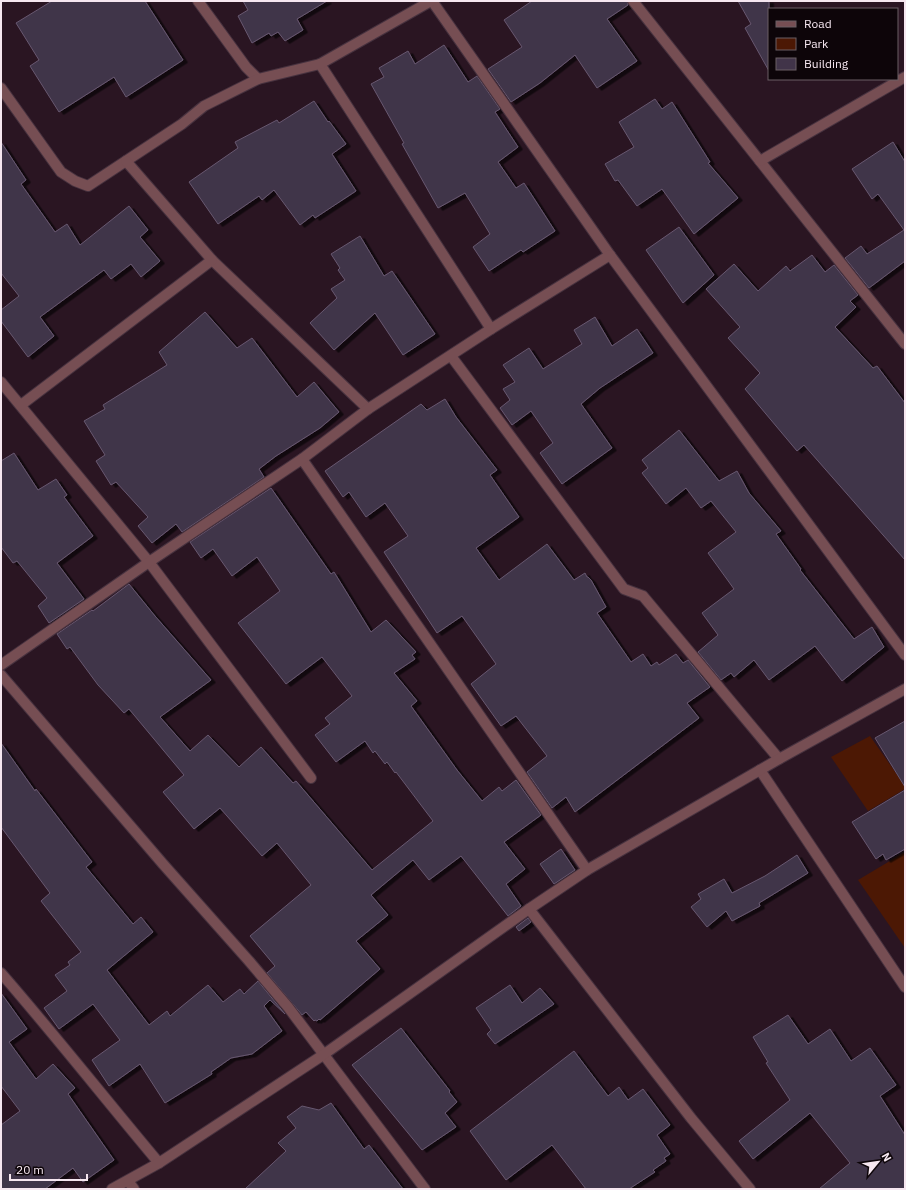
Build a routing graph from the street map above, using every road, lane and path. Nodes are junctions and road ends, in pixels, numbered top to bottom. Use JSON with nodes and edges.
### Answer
{"nodes":[{"id":1,"x":198,"y":1,"type":"edge"},
{"id":2,"x":432,"y":1,"type":"edge"},
{"id":3,"x":633,"y":1,"type":"edge"},
{"id":4,"x":320,"y":64,"type":"junction"},
{"id":5,"x":905,"y":77,"type":"edge"},
{"id":6,"x":258,"y":79,"type":"junction"},
{"id":7,"x":1,"y":88,"type":"edge"},
{"id":8,"x":126,"y":161,"type":"junction"},
{"id":9,"x":760,"y":161,"type":"junction"},
{"id":10,"x":610,"y":255,"type":"junction"},
{"id":11,"x":212,"y":260,"type":"junction"},
{"id":12,"x":491,"y":329,"type":"junction"},
{"id":13,"x":905,"y":344,"type":"edge"},
{"id":14,"x":451,"y":356,"type":"junction"},
{"id":15,"x":1,"y":382,"type":"edge"},
{"id":16,"x":21,"y":405,"type":"junction"},
{"id":17,"x":368,"y":409,"type":"junction"},
{"id":18,"x":302,"y":459,"type":"junction"},
{"id":19,"x":149,"y":562,"type":"junction"},
{"id":20,"x":905,"y":655,"type":"edge"},
{"id":21,"x":1,"y":665,"type":"edge"},
{"id":22,"x":1,"y":675,"type":"edge"},
{"id":23,"x":905,"y":689,"type":"edge"},
{"id":24,"x":779,"y":758,"type":"junction"},
{"id":25,"x":760,"y":770,"type":"junction"},
{"id":26,"x":311,"y":778,"type":"dead end"},
{"id":27,"x":587,"y":870,"type":"junction"},
{"id":28,"x":529,"y":909,"type":"junction"},
{"id":29,"x":1,"y":973,"type":"edge"},
{"id":30,"x":905,"y":987,"type":"edge"},
{"id":31,"x":323,"y":1055,"type":"junction"},
{"id":32,"x":159,"y":1163,"type":"junction"},
{"id":33,"x":131,"y":1185,"type":"edge"},
{"id":34,"x":112,"y":1189,"type":"edge"},
{"id":35,"x":425,"y":1189,"type":"edge"},
{"id":36,"x":750,"y":1189,"type":"edge"}],
"edges":[{"from":1,"to":6,"type":"street"},
{"from":2,"to":4,"type":"street"},
{"from":2,"to":10,"type":"street"},
{"from":3,"to":9,"type":"street"},
{"from":4,"to":6,"type":"street"},
{"from":4,"to":12,"type":"street"},
{"from":5,"to":9,"type":"street"},
{"from":6,"to":8,"type":"street"},
{"from":7,"to":8,"type":"street"},
{"from":8,"to":11,"type":"street"},
{"from":9,"to":13,"type":"street"},
{"from":10,"to":12,"type":"street"},
{"from":10,"to":20,"type":"street"},
{"from":11,"to":16,"type":"street"},
{"from":11,"to":17,"type":"street"},
{"from":12,"to":14,"type":"street"},
{"from":14,"to":17,"type":"street"},
{"from":14,"to":24,"type":"street"},
{"from":15,"to":16,"type":"street"},
{"from":16,"to":19,"type":"street"},
{"from":17,"to":18,"type":"street"},
{"from":18,"to":19,"type":"street"},
{"from":18,"to":27,"type":"street"},
{"from":19,"to":21,"type":"street"},
{"from":19,"to":26,"type":"street"},
{"from":22,"to":31,"type":"street"},
{"from":23,"to":24,"type":"street"},
{"from":24,"to":25,"type":"street"},
{"from":25,"to":27,"type":"street"},
{"from":25,"to":30,"type":"street"},
{"from":27,"to":28,"type":"street"},
{"from":28,"to":31,"type":"street"},
{"from":28,"to":36,"type":"street"},
{"from":29,"to":32,"type":"street"},
{"from":31,"to":32,"type":"street"},
{"from":31,"to":35,"type":"street"},
{"from":32,"to":33,"type":"street"},
{"from":33,"to":34,"type":"street"}]}
